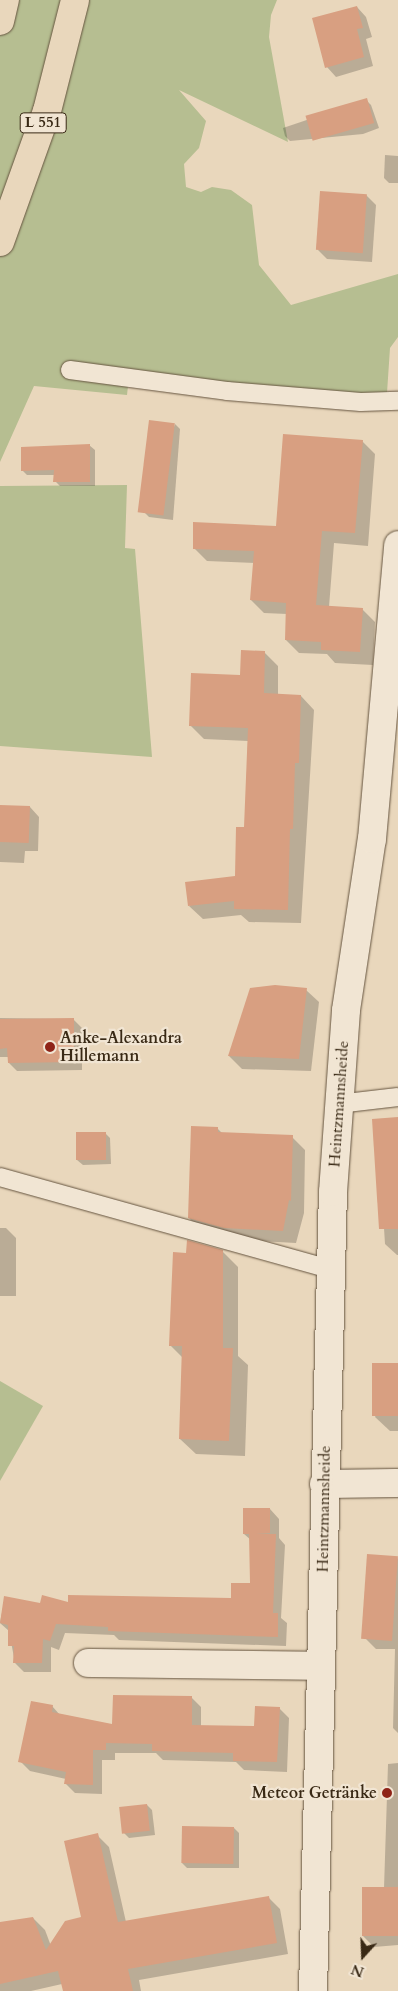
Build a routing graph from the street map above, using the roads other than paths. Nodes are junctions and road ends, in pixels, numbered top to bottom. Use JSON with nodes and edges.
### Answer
{"nodes":[{"id":1,"x":5,"y":0,"type":"edge"},
{"id":2,"x":75,"y":0,"type":"edge"},
{"id":3,"x":0,"y":22,"type":"edge"},
{"id":4,"x":0,"y":242,"type":"edge"},
{"id":5,"x":70,"y":370,"type":"dead end"},
{"id":6,"x":398,"y":401,"type":"edge"},
{"id":7,"x":398,"y":545,"type":"edge"},
{"id":8,"x":398,"y":1097,"type":"edge"},
{"id":9,"x":338,"y":1104,"type":"junction"},
{"id":10,"x":0,"y":1177,"type":"edge"},
{"id":11,"x":330,"y":1269,"type":"junction"},
{"id":12,"x":398,"y":1483,"type":"edge"},
{"id":13,"x":324,"y":1484,"type":"junction"},
{"id":14,"x":88,"y":1663,"type":"dead end"},
{"id":15,"x":320,"y":1666,"type":"junction"},
{"id":16,"x":313,"y":1991,"type":"edge"}],
"edges":[{"from":1,"to":3,"type":"main road"},
{"from":2,"to":4,"type":"main road","number":"L 551"},
{"from":5,"to":6,"type":"lane"},
{"from":7,"to":9,"type":"street","name":"Heintzmannsheide"},
{"from":8,"to":9,"type":"lane"},
{"from":9,"to":11,"type":"street","name":"Heintzmannsheide"},
{"from":10,"to":11,"type":"lane"},
{"from":11,"to":13,"type":"street","name":"Heintzmannsheide"},
{"from":12,"to":13,"type":"street"},
{"from":13,"to":15,"type":"street","name":"Heintzmannsheide"},
{"from":14,"to":15,"type":"street"},
{"from":15,"to":16,"type":"street","name":"Heintzmannsheide"}]}
